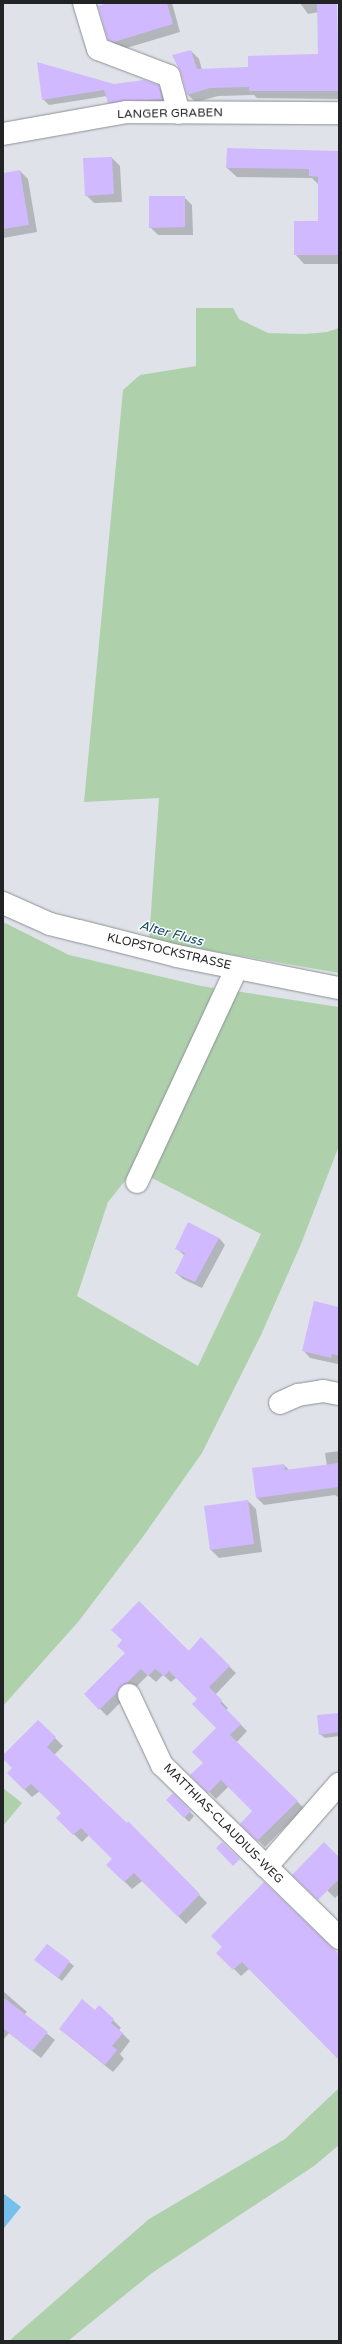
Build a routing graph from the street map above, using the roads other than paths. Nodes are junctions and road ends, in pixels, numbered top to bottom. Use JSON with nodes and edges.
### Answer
{"nodes":[{"id":1,"x":84,"y":3,"type":"edge"},
{"id":2,"x":179,"y":113,"type":"junction"},
{"id":3,"x":339,"y":113,"type":"edge"},
{"id":4,"x":3,"y":134,"type":"edge"},
{"id":5,"x":3,"y":903,"type":"edge"},
{"id":6,"x":237,"y":968,"type":"junction"},
{"id":7,"x":339,"y":988,"type":"edge"},
{"id":8,"x":137,"y":1182,"type":"dead end"},
{"id":9,"x":339,"y":1394,"type":"edge"},
{"id":10,"x":280,"y":1403,"type":"dead end"},
{"id":11,"x":129,"y":1694,"type":"dead end"},
{"id":12,"x":339,"y":1784,"type":"edge"},
{"id":13,"x":266,"y":1866,"type":"junction"},
{"id":14,"x":339,"y":1938,"type":"edge"}],
"edges":[{"from":1,"to":2,"type":"street"},
{"from":2,"to":3,"type":"street","name":"LANGER GRABEN"},
{"from":2,"to":4,"type":"street","name":"LANGER GRABEN"},
{"from":5,"to":6,"type":"street","name":"KLOPSTOCKSTRASSE"},
{"from":6,"to":7,"type":"street","name":"KLOPSTOCKSTRASSE"},
{"from":6,"to":8,"type":"street"},
{"from":9,"to":10,"type":"street"},
{"from":11,"to":13,"type":"street","name":"MATTHIAS-CLAUDIUS-WEG"},
{"from":12,"to":13,"type":"street"},
{"from":13,"to":14,"type":"street","name":"MATTHIAS-CLAUDIUS-WEG"}]}
